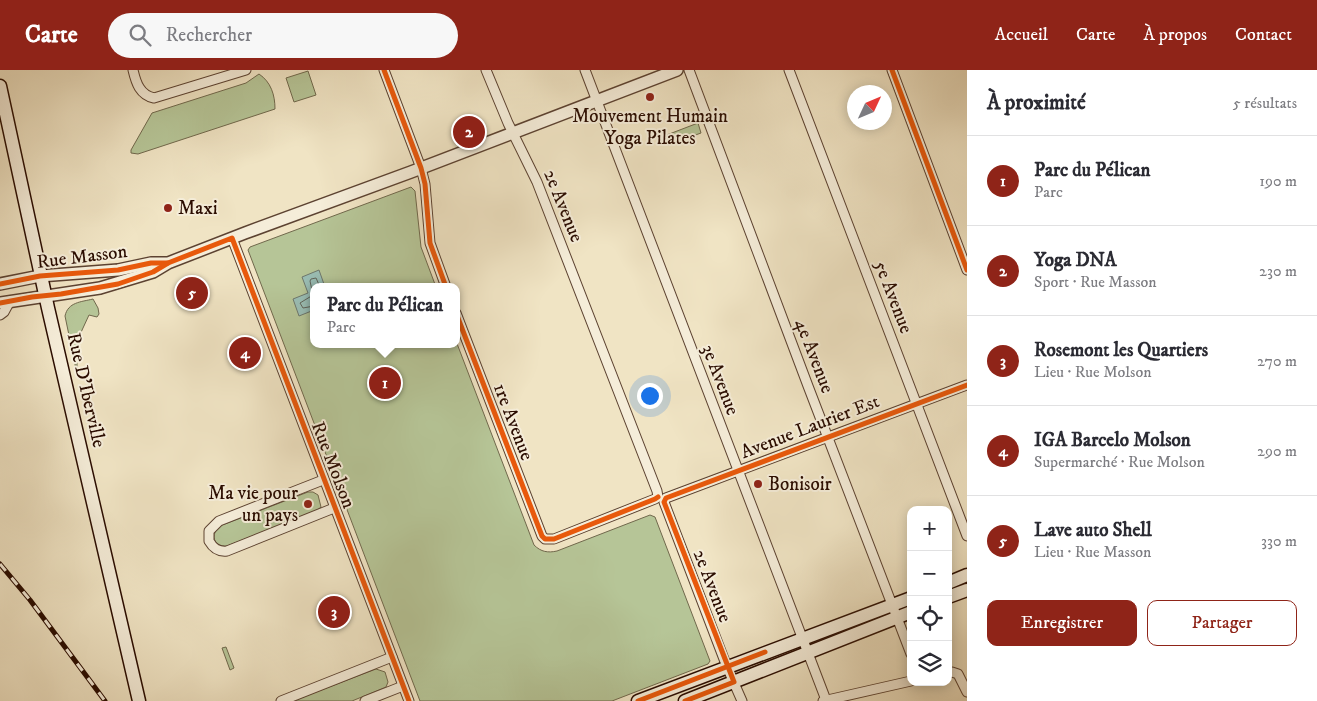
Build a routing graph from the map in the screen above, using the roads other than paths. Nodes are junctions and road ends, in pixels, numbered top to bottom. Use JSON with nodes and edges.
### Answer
{"nodes":[{"id":1,"x":133,"y":70,"type":"edge"},
{"id":2,"x":246,"y":70,"type":"edge"},
{"id":3,"x":384,"y":70,"type":"edge"},
{"id":4,"x":486,"y":70,"type":"edge"},
{"id":5,"x":585,"y":70,"type":"edge"},
{"id":6,"x":677,"y":70,"type":"edge"},
{"id":7,"x":689,"y":70,"type":"edge"},
{"id":8,"x":789,"y":70,"type":"edge"},
{"id":9,"x":892,"y":70,"type":"edge"},
{"id":10,"x":0,"y":86,"type":"edge"},
{"id":11,"x":597,"y":101,"type":"junction"},
{"id":12,"x":512,"y":134,"type":"junction"},
{"id":13,"x":421,"y":168,"type":"junction"},
{"id":14,"x":232,"y":238,"type":"junction"},
{"id":15,"x":168,"y":263,"type":"junction"},
{"id":16,"x":967,"y":270,"type":"edge"},
{"id":17,"x":40,"y":276,"type":"junction"},
{"id":18,"x":445,"y":283,"type":"edge"},
{"id":19,"x":0,"y":284,"type":"edge"},
{"id":20,"x":45,"y":295,"type":"junction"},
{"id":21,"x":5,"y":302,"type":"edge"},
{"id":22,"x":0,"y":315,"type":"edge"},
{"id":23,"x":460,"y":324,"type":"edge"},
{"id":24,"x":967,"y":385,"type":"edge"},
{"id":25,"x":916,"y":403,"type":"junction"},
{"id":26,"x":827,"y":437,"type":"junction"},
{"id":27,"x":738,"y":471,"type":"junction"},
{"id":28,"x":323,"y":480,"type":"junction"},
{"id":29,"x":661,"y":499,"type":"junction"},
{"id":30,"x":334,"y":508,"type":"junction"},
{"id":31,"x":967,"y":536,"type":"edge"},
{"id":32,"x":545,"y":539,"type":"joint"},
{"id":33,"x":967,"y":575,"type":"edge"},
{"id":34,"x":952,"y":581,"type":"edge"},
{"id":35,"x":967,"y":590,"type":"edge"},
{"id":36,"x":952,"y":596,"type":"edge"},
{"id":37,"x":907,"y":601,"type":"edge"},
{"id":38,"x":894,"y":611,"type":"junction"},
{"id":39,"x":907,"y":612,"type":"edge"},
{"id":40,"x":803,"y":638,"type":"junction"},
{"id":41,"x":907,"y":644,"type":"edge"},
{"id":42,"x":808,"y":651,"type":"junction"},
{"id":43,"x":392,"y":657,"type":"junction"},
{"id":44,"x":727,"y":666,"type":"junction"},
{"id":45,"x":952,"y":672,"type":"edge"},
{"id":46,"x":734,"y":682,"type":"junction"},
{"id":47,"x":907,"y":682,"type":"edge"},
{"id":48,"x":403,"y":686,"type":"junction"},
{"id":49,"x":967,"y":692,"type":"edge"},
{"id":50,"x":139,"y":701,"type":"edge"},
{"id":51,"x":281,"y":701,"type":"edge"},
{"id":52,"x":365,"y":701,"type":"edge"},
{"id":53,"x":409,"y":701,"type":"edge"},
{"id":54,"x":638,"y":701,"type":"edge"},
{"id":55,"x":685,"y":701,"type":"edge"},
{"id":56,"x":742,"y":701,"type":"edge"},
{"id":57,"x":825,"y":701,"type":"edge"}],
"edges":[{"from":1,"to":2,"type":"street"},
{"from":3,"to":13,"type":"street"},
{"from":4,"to":12,"type":"street","name":"2e Avenue"},
{"from":5,"to":11,"type":"street","name":"3e Avenue"},
{"from":6,"to":11,"type":"street","name":"Rue Masson"},
{"from":7,"to":26,"type":"street","name":"4e Avenue"},
{"from":8,"to":25,"type":"street","name":"5e Avenue"},
{"from":9,"to":16,"type":"street"},
{"from":10,"to":17,"type":"main road","name":"Rue D'Iberville"},
{"from":11,"to":12,"type":"street","name":"Rue Masson"},
{"from":11,"to":27,"type":"street","name":"3e Avenue"},
{"from":12,"to":13,"type":"street","name":"Rue Masson"},
{"from":12,"to":29,"type":"street","name":"2e Avenue"},
{"from":13,"to":14,"type":"street","name":"Rue Masson"},
{"from":13,"to":18,"type":"street"},
{"from":14,"to":15,"type":"street","name":"Rue Masson"},
{"from":14,"to":28,"type":"street","name":"Rue Molson"},
{"from":15,"to":17,"type":"street","name":"Rue Masson"},
{"from":15,"to":20,"type":"street","name":"Rue Masson"},
{"from":17,"to":19,"type":"street","name":"Rue Masson"},
{"from":17,"to":20,"type":"main road","name":"Rue D'Iberville"},
{"from":20,"to":21,"type":"street","name":"Rue Masson"},
{"from":20,"to":50,"type":"main road","name":"Rue D'Iberville"},
{"from":21,"to":22,"type":"street","name":"Rue Masson"},
{"from":23,"to":32,"type":"street","name":"1re Avenue"},
{"from":24,"to":25,"type":"street","name":"Avenue Laurier Est"},
{"from":25,"to":26,"type":"street","name":"Avenue Laurier Est"},
{"from":25,"to":31,"type":"street","name":"5e Avenue"},
{"from":26,"to":27,"type":"street","name":"Avenue Laurier Est"},
{"from":26,"to":38,"type":"street","name":"4e Avenue"},
{"from":27,"to":29,"type":"street","name":"Avenue Laurier Est"},
{"from":27,"to":40,"type":"street","name":"3e Avenue"},
{"from":28,"to":30,"type":"street","name":"Rue Molson"},
{"from":28,"to":30,"type":"street"},
{"from":29,"to":32,"type":"street","name":"Avenue Laurier Est"},
{"from":29,"to":44,"type":"street","name":"2e Avenue"},
{"from":30,"to":43,"type":"street","name":"Rue Molson"},
{"from":33,"to":34,"type":"main road"},
{"from":35,"to":36,"type":"main road"},
{"from":37,"to":38,"type":"main road"},
{"from":38,"to":39,"type":"main road"},
{"from":38,"to":40,"type":"main road"},
{"from":38,"to":41,"type":"street","name":"4e Avenue"},
{"from":38,"to":42,"type":"main road"},
{"from":40,"to":42,"type":"street","name":"3e Avenue"},
{"from":40,"to":44,"type":"main road"},
{"from":42,"to":46,"type":"main road"},
{"from":42,"to":57,"type":"street","name":"3e Avenue"},
{"from":43,"to":48,"type":"street","name":"Rue Molson"},
{"from":43,"to":51,"type":"street"},
{"from":44,"to":46,"type":"street","name":"2e Avenue"},
{"from":44,"to":54,"type":"main road"},
{"from":45,"to":49,"type":"street"},
{"from":46,"to":55,"type":"main road"},
{"from":46,"to":56,"type":"street","name":"2e Avenue"},
{"from":47,"to":57,"type":"street"},
{"from":48,"to":52,"type":"street"},
{"from":48,"to":53,"type":"street","name":"Rue Molson"}]}
